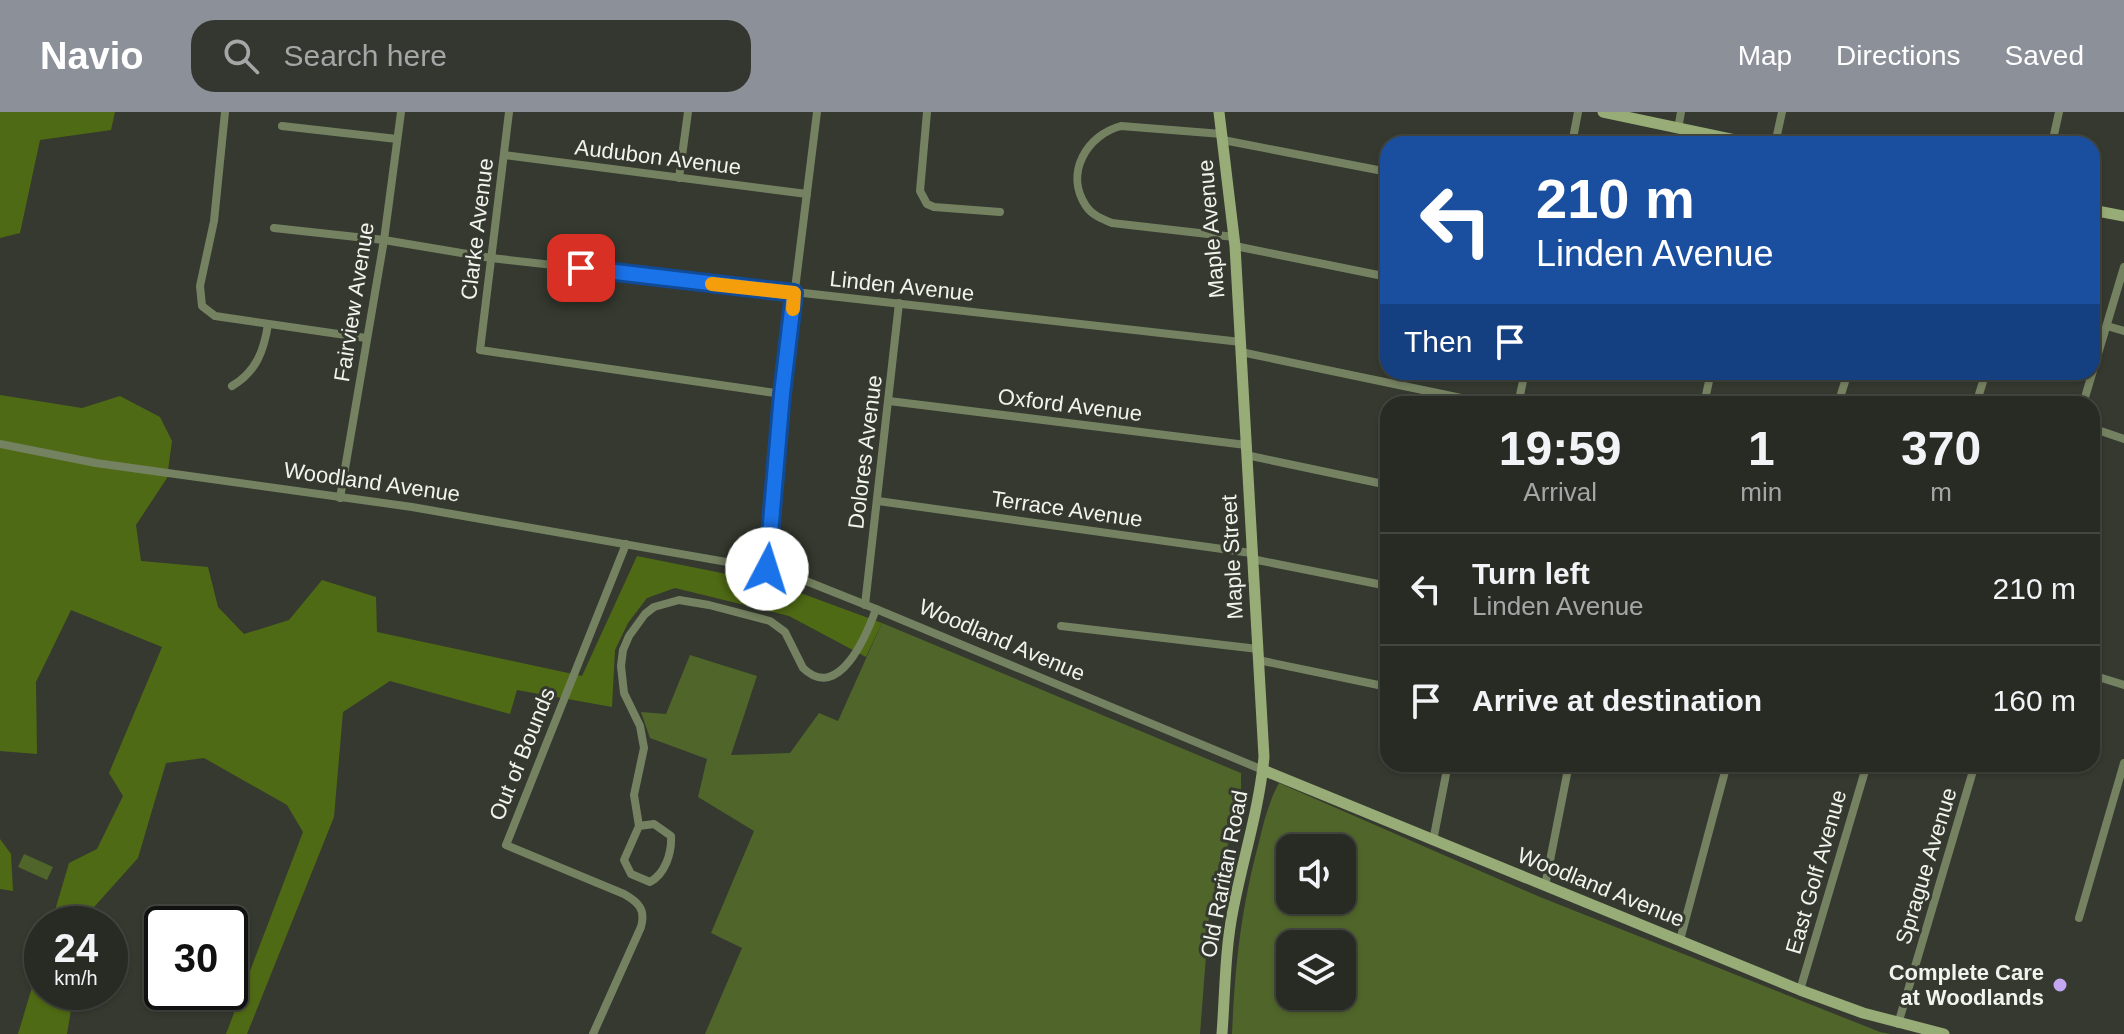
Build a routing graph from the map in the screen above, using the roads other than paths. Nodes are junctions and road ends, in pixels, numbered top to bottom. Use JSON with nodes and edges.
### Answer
{"nodes":[{"id":1,"x":225,"y":112,"type":"edge"},
{"id":2,"x":401,"y":112,"type":"edge"},
{"id":3,"x":509,"y":112,"type":"edge"},
{"id":4,"x":688,"y":112,"type":"edge"},
{"id":5,"x":817,"y":112,"type":"edge"},
{"id":6,"x":927,"y":112,"type":"edge"},
{"id":7,"x":1219,"y":112,"type":"edge"},
{"id":8,"x":1578,"y":112,"type":"edge"},
{"id":9,"x":1603,"y":112,"type":"edge"},
{"id":10,"x":1681,"y":112,"type":"edge"},
{"id":11,"x":1782,"y":112,"type":"edge"},
{"id":12,"x":2059,"y":112,"type":"edge"},
{"id":13,"x":282,"y":126,"type":"dead end"},
{"id":14,"x":1678,"y":129,"type":"junction"},
{"id":15,"x":1574,"y":136,"type":"edge"},
{"id":16,"x":1713,"y":136,"type":"edge"},
{"id":17,"x":1777,"y":136,"type":"edge"},
{"id":18,"x":2054,"y":136,"type":"edge"},
{"id":19,"x":1222,"y":137,"type":"junction"},
{"id":20,"x":397,"y":139,"type":"junction"},
{"id":21,"x":504,"y":155,"type":"junction"},
{"id":22,"x":1380,"y":170,"type":"edge"},
{"id":23,"x":679,"y":178,"type":"junction"},
{"id":24,"x":807,"y":194,"type":"junction"},
{"id":25,"x":1000,"y":212,"type":"dead end"},
{"id":26,"x":2100,"y":212,"type":"edge"},
{"id":27,"x":2124,"y":216,"type":"edge"},
{"id":28,"x":274,"y":228,"type":"dead end"},
{"id":29,"x":384,"y":240,"type":"junction"},
{"id":30,"x":1234,"y":241,"type":"junction"},
{"id":31,"x":491,"y":258,"type":"junction"},
{"id":32,"x":2124,"y":267,"type":"edge"},
{"id":33,"x":1380,"y":275,"type":"edge"},
{"id":34,"x":794,"y":293,"type":"junction"},
{"id":35,"x":899,"y":303,"type":"junction"},
{"id":36,"x":268,"y":324,"type":"junction"},
{"id":37,"x":2107,"y":326,"type":"junction"},
{"id":38,"x":2124,"y":331,"type":"edge"},
{"id":39,"x":366,"y":338,"type":"junction"},
{"id":40,"x":1241,"y":347,"type":"junction"},
{"id":41,"x":2100,"y":349,"type":"edge"},
{"id":42,"x":1380,"y":379,"type":"edge"},
{"id":43,"x":1385,"y":380,"type":"edge"},
{"id":44,"x":232,"y":386,"type":"dead end"},
{"id":45,"x":782,"y":394,"type":"junction"},
{"id":46,"x":1455,"y":396,"type":"edge"},
{"id":47,"x":889,"y":401,"type":"junction"},
{"id":48,"x":2100,"y":431,"type":"edge"},
{"id":49,"x":2124,"y":439,"type":"edge"},
{"id":50,"x":0,"y":444,"type":"edge"},
{"id":51,"x":1246,"y":450,"type":"junction"},
{"id":52,"x":1380,"y":483,"type":"edge"},
{"id":53,"x":340,"y":498,"type":"junction"},
{"id":54,"x":878,"y":501,"type":"junction"},
{"id":55,"x":626,"y":544,"type":"junction"},
{"id":56,"x":1252,"y":556,"type":"junction"},
{"id":57,"x":767,"y":569,"type":"junction"},
{"id":58,"x":1380,"y":584,"type":"edge"},
{"id":59,"x":865,"y":605,"type":"junction"},
{"id":60,"x":876,"y":609,"type":"junction"},
{"id":61,"x":1061,"y":626,"type":"dead end"},
{"id":62,"x":1258,"y":654,"type":"junction"},
{"id":63,"x":2100,"y":678,"type":"edge"},
{"id":64,"x":1380,"y":685,"type":"edge"},
{"id":65,"x":2124,"y":685,"type":"edge"},
{"id":66,"x":2124,"y":763,"type":"edge"},
{"id":67,"x":1263,"y":770,"type":"junction"},
{"id":68,"x":1446,"y":772,"type":"edge"},
{"id":69,"x":1567,"y":772,"type":"edge"},
{"id":70,"x":1725,"y":772,"type":"edge"},
{"id":71,"x":1865,"y":772,"type":"edge"},
{"id":72,"x":1973,"y":772,"type":"edge"},
{"id":73,"x":2120,"y":794,"type":"edge"},
{"id":74,"x":639,"y":826,"type":"junction"},
{"id":75,"x":1433,"y":841,"type":"junction"},
{"id":76,"x":1545,"y":886,"type":"junction"},
{"id":77,"x":2079,"y":918,"type":"dead end"},
{"id":78,"x":1680,"y":940,"type":"junction"},
{"id":79,"x":1800,"y":990,"type":"junction"},
{"id":80,"x":1898,"y":1024,"type":"junction"},
{"id":81,"x":593,"y":1034,"type":"edge"},
{"id":82,"x":1222,"y":1034,"type":"edge"},
{"id":83,"x":1944,"y":1034,"type":"edge"}],
"edges":[{"from":1,"to":36,"type":"street"},
{"from":2,"to":20,"type":"street","name":"Fairview Avenue"},
{"from":3,"to":21,"type":"street","name":"Clarke Avenue"},
{"from":4,"to":23,"type":"street"},
{"from":5,"to":24,"type":"street"},
{"from":6,"to":25,"type":"street"},
{"from":7,"to":19,"type":"main road","name":"Maple Avenue"},
{"from":8,"to":15,"type":"street"},
{"from":9,"to":14,"type":"main road"},
{"from":10,"to":14,"type":"street"},
{"from":11,"to":17,"type":"street"},
{"from":12,"to":18,"type":"street"},
{"from":13,"to":20,"type":"street"},
{"from":14,"to":16,"type":"main road"},
{"from":19,"to":22,"type":"street"},
{"from":19,"to":30,"type":"main road","name":"Maple Avenue"},
{"from":19,"to":30,"type":"street"},
{"from":20,"to":29,"type":"street","name":"Fairview Avenue"},
{"from":21,"to":23,"type":"street","name":"Audubon Avenue"},
{"from":21,"to":31,"type":"street","name":"Clarke Avenue"},
{"from":23,"to":24,"type":"street","name":"Audubon Avenue"},
{"from":24,"to":34,"type":"street"},
{"from":26,"to":27,"type":"main road"},
{"from":28,"to":29,"type":"street","name":"Linden Avenue"},
{"from":29,"to":31,"type":"street","name":"Linden Avenue"},
{"from":29,"to":39,"type":"street","name":"Fairview Avenue"},
{"from":30,"to":33,"type":"street"},
{"from":30,"to":40,"type":"main road","name":"Maple Avenue"},
{"from":31,"to":34,"type":"street","name":"Linden Avenue"},
{"from":31,"to":45,"type":"street","name":"Clarke Avenue"},
{"from":32,"to":37,"type":"street"},
{"from":34,"to":35,"type":"street","name":"Linden Avenue"},
{"from":34,"to":45,"type":"street"},
{"from":35,"to":40,"type":"street","name":"Linden Avenue"},
{"from":35,"to":47,"type":"street","name":"Dolores Avenue"},
{"from":36,"to":39,"type":"street"},
{"from":36,"to":44,"type":"street"},
{"from":37,"to":38,"type":"street"},
{"from":37,"to":41,"type":"street"},
{"from":39,"to":53,"type":"street","name":"Fairview Avenue"},
{"from":40,"to":42,"type":"street","name":"Linden Avenue"},
{"from":40,"to":51,"type":"main road","name":"Maple Street"},
{"from":43,"to":46,"type":"street","name":"Linden Avenue"},
{"from":45,"to":57,"type":"street"},
{"from":47,"to":51,"type":"street","name":"Oxford Avenue"},
{"from":47,"to":54,"type":"street","name":"Dolores Avenue"},
{"from":48,"to":49,"type":"street"},
{"from":50,"to":53,"type":"street","name":"Woodland Avenue"},
{"from":51,"to":52,"type":"street","name":"Oxford Avenue"},
{"from":51,"to":56,"type":"main road","name":"Maple Street"},
{"from":53,"to":55,"type":"street","name":"Woodland Avenue"},
{"from":54,"to":56,"type":"street","name":"Terrace Avenue"},
{"from":54,"to":59,"type":"street","name":"Dolores Avenue"},
{"from":55,"to":57,"type":"street","name":"Woodland Avenue"},
{"from":55,"to":81,"type":"street","name":"Out of Bounds"},
{"from":56,"to":58,"type":"street","name":"Terrace Avenue"},
{"from":56,"to":62,"type":"main road","name":"Maple Street"},
{"from":57,"to":59,"type":"street","name":"Woodland Avenue"},
{"from":59,"to":60,"type":"street","name":"Woodland Avenue"},
{"from":60,"to":67,"type":"street","name":"Woodland Avenue"},
{"from":60,"to":74,"type":"street"},
{"from":61,"to":62,"type":"street"},
{"from":62,"to":64,"type":"street"},
{"from":62,"to":67,"type":"main road","name":"Maple Street"},
{"from":63,"to":65,"type":"street"},
{"from":66,"to":73,"type":"street"},
{"from":67,"to":75,"type":"main road","name":"Woodland Avenue"},
{"from":67,"to":82,"type":"main road","name":"Old Raritan Road"},
{"from":68,"to":75,"type":"street"},
{"from":69,"to":76,"type":"street"},
{"from":70,"to":78,"type":"street"},
{"from":71,"to":79,"type":"street","name":"East Golf Avenue"},
{"from":72,"to":80,"type":"street","name":"Sprague Avenue"},
{"from":73,"to":77,"type":"street"},
{"from":74,"to":74,"type":"street"},
{"from":75,"to":76,"type":"main road","name":"Woodland Avenue"},
{"from":76,"to":78,"type":"main road","name":"Woodland Avenue"},
{"from":78,"to":79,"type":"main road","name":"Woodland Avenue"},
{"from":79,"to":80,"type":"main road","name":"Woodland Avenue"},
{"from":80,"to":83,"type":"main road","name":"Woodland Avenue"}]}
